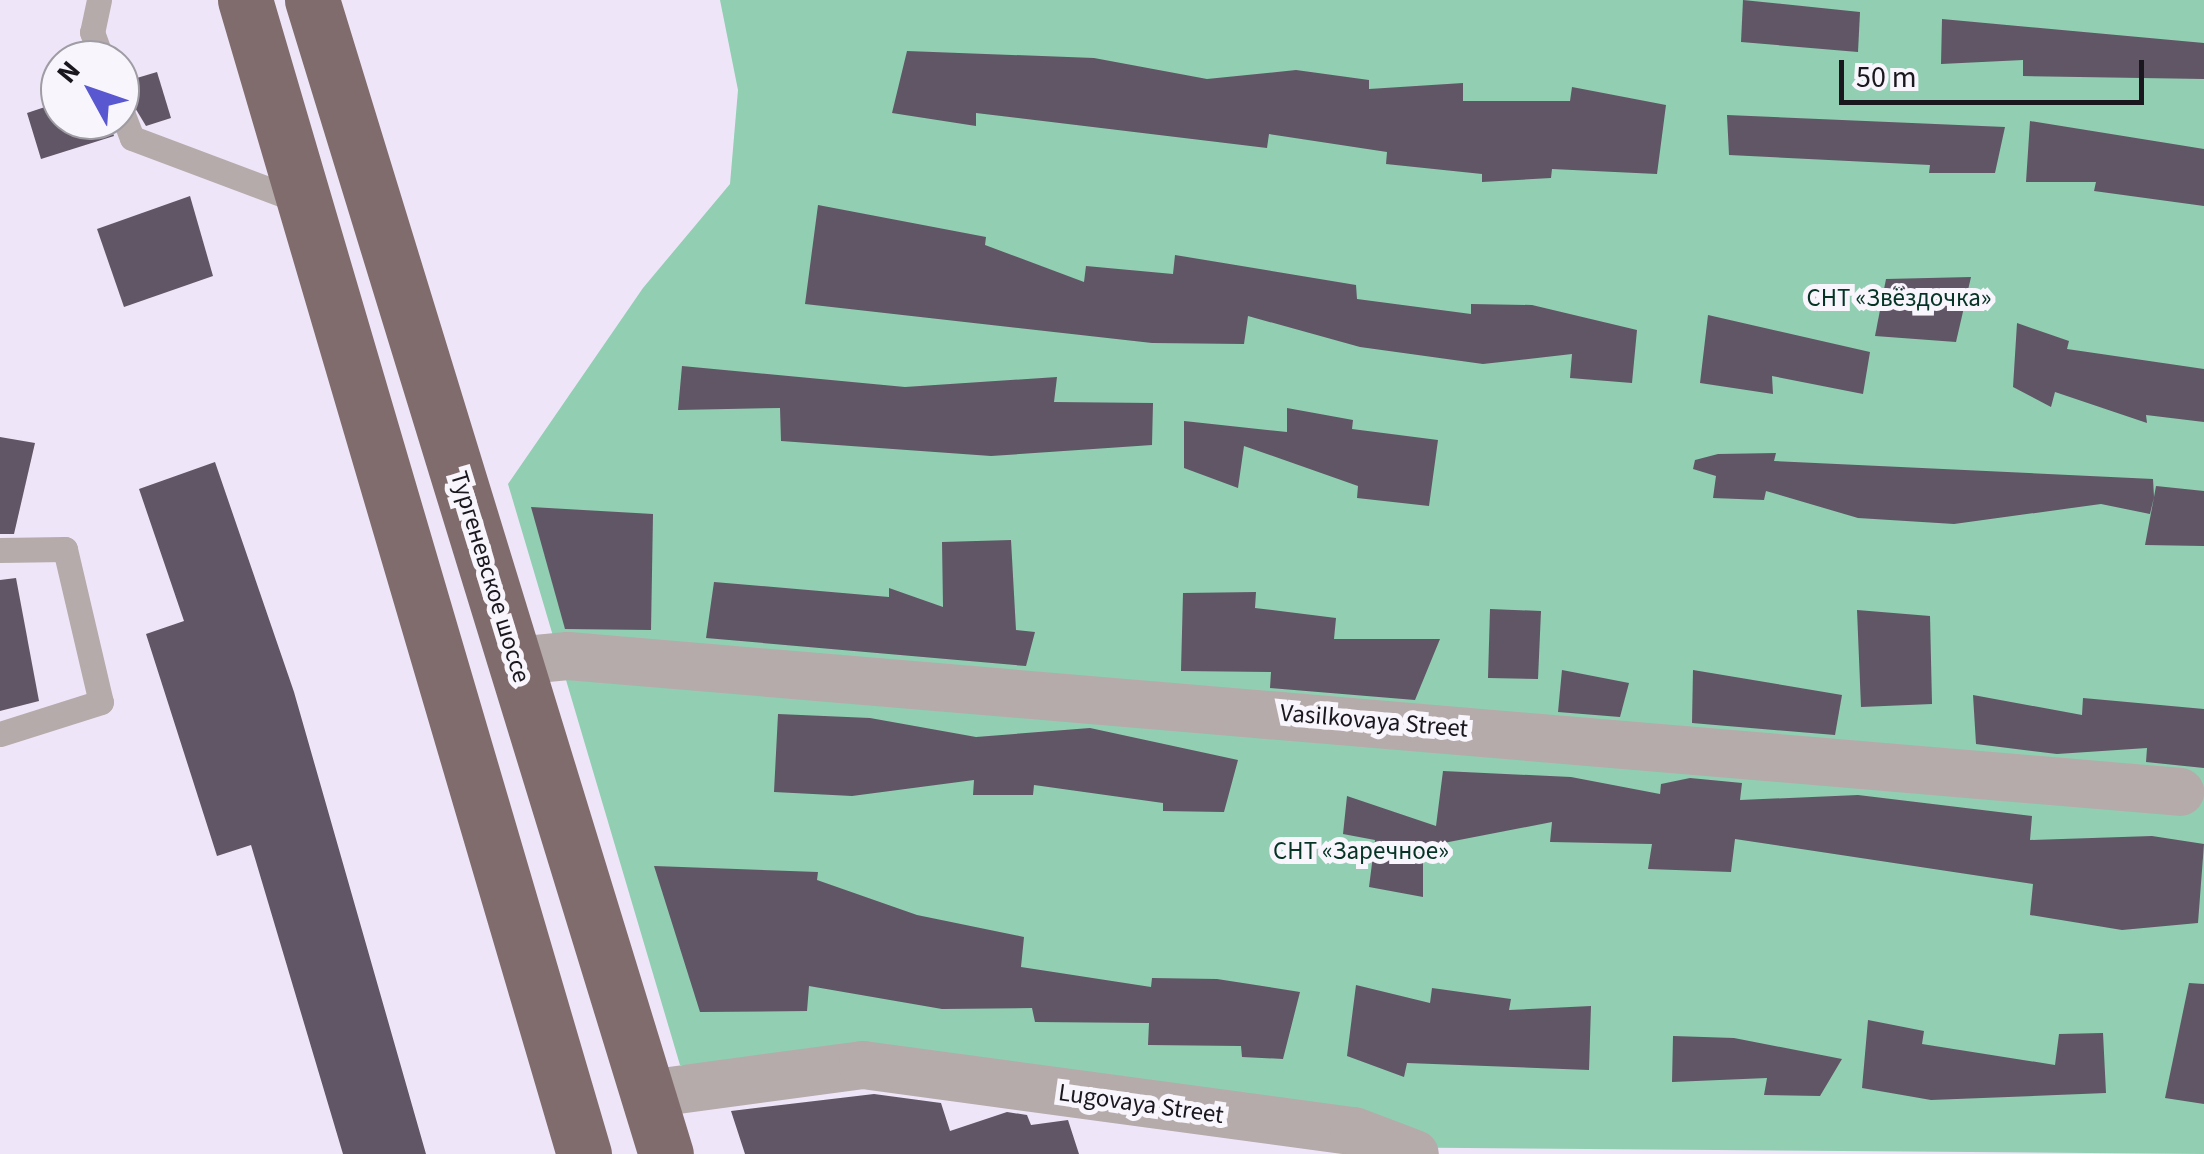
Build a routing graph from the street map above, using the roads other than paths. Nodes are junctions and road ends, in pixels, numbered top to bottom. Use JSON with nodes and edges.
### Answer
{"nodes":[{"id":1,"x":99,"y":0,"type":"edge"},
{"id":2,"x":245,"y":0,"type":"edge"},
{"id":3,"x":312,"y":0,"type":"edge"},
{"id":4,"x":95,"y":40,"type":"edge"},
{"id":5,"x":137,"y":140,"type":"edge"},
{"id":6,"x":305,"y":204,"type":"junction"},
{"id":7,"x":0,"y":550,"type":"edge"},
{"id":8,"x":515,"y":661,"type":"junction"},
{"id":9,"x":0,"y":734,"type":"edge"},
{"id":10,"x":2180,"y":792,"type":"dead end"},
{"id":11,"x":648,"y":1094,"type":"junction"},
{"id":12,"x":584,"y":1154,"type":"edge"},
{"id":13,"x":666,"y":1154,"type":"edge"},
{"id":14,"x":1415,"y":1154,"type":"edge"}],
"edges":[{"from":1,"to":4,"type":"lane"},
{"from":2,"to":6,"type":"highway"},
{"from":3,"to":8,"type":"highway","name":"Тургеневское шоссе"},
{"from":5,"to":6,"type":"lane"},
{"from":6,"to":12,"type":"highway"},
{"from":7,"to":9,"type":"lane"},
{"from":8,"to":10,"type":"street","name":"Vasilkovaya Street"},
{"from":8,"to":11,"type":"highway","name":"Тургеневское шоссе"},
{"from":11,"to":13,"type":"highway","name":"Тургеневское шоссе"},
{"from":11,"to":14,"type":"street","name":"Lugovaya Street"}]}
